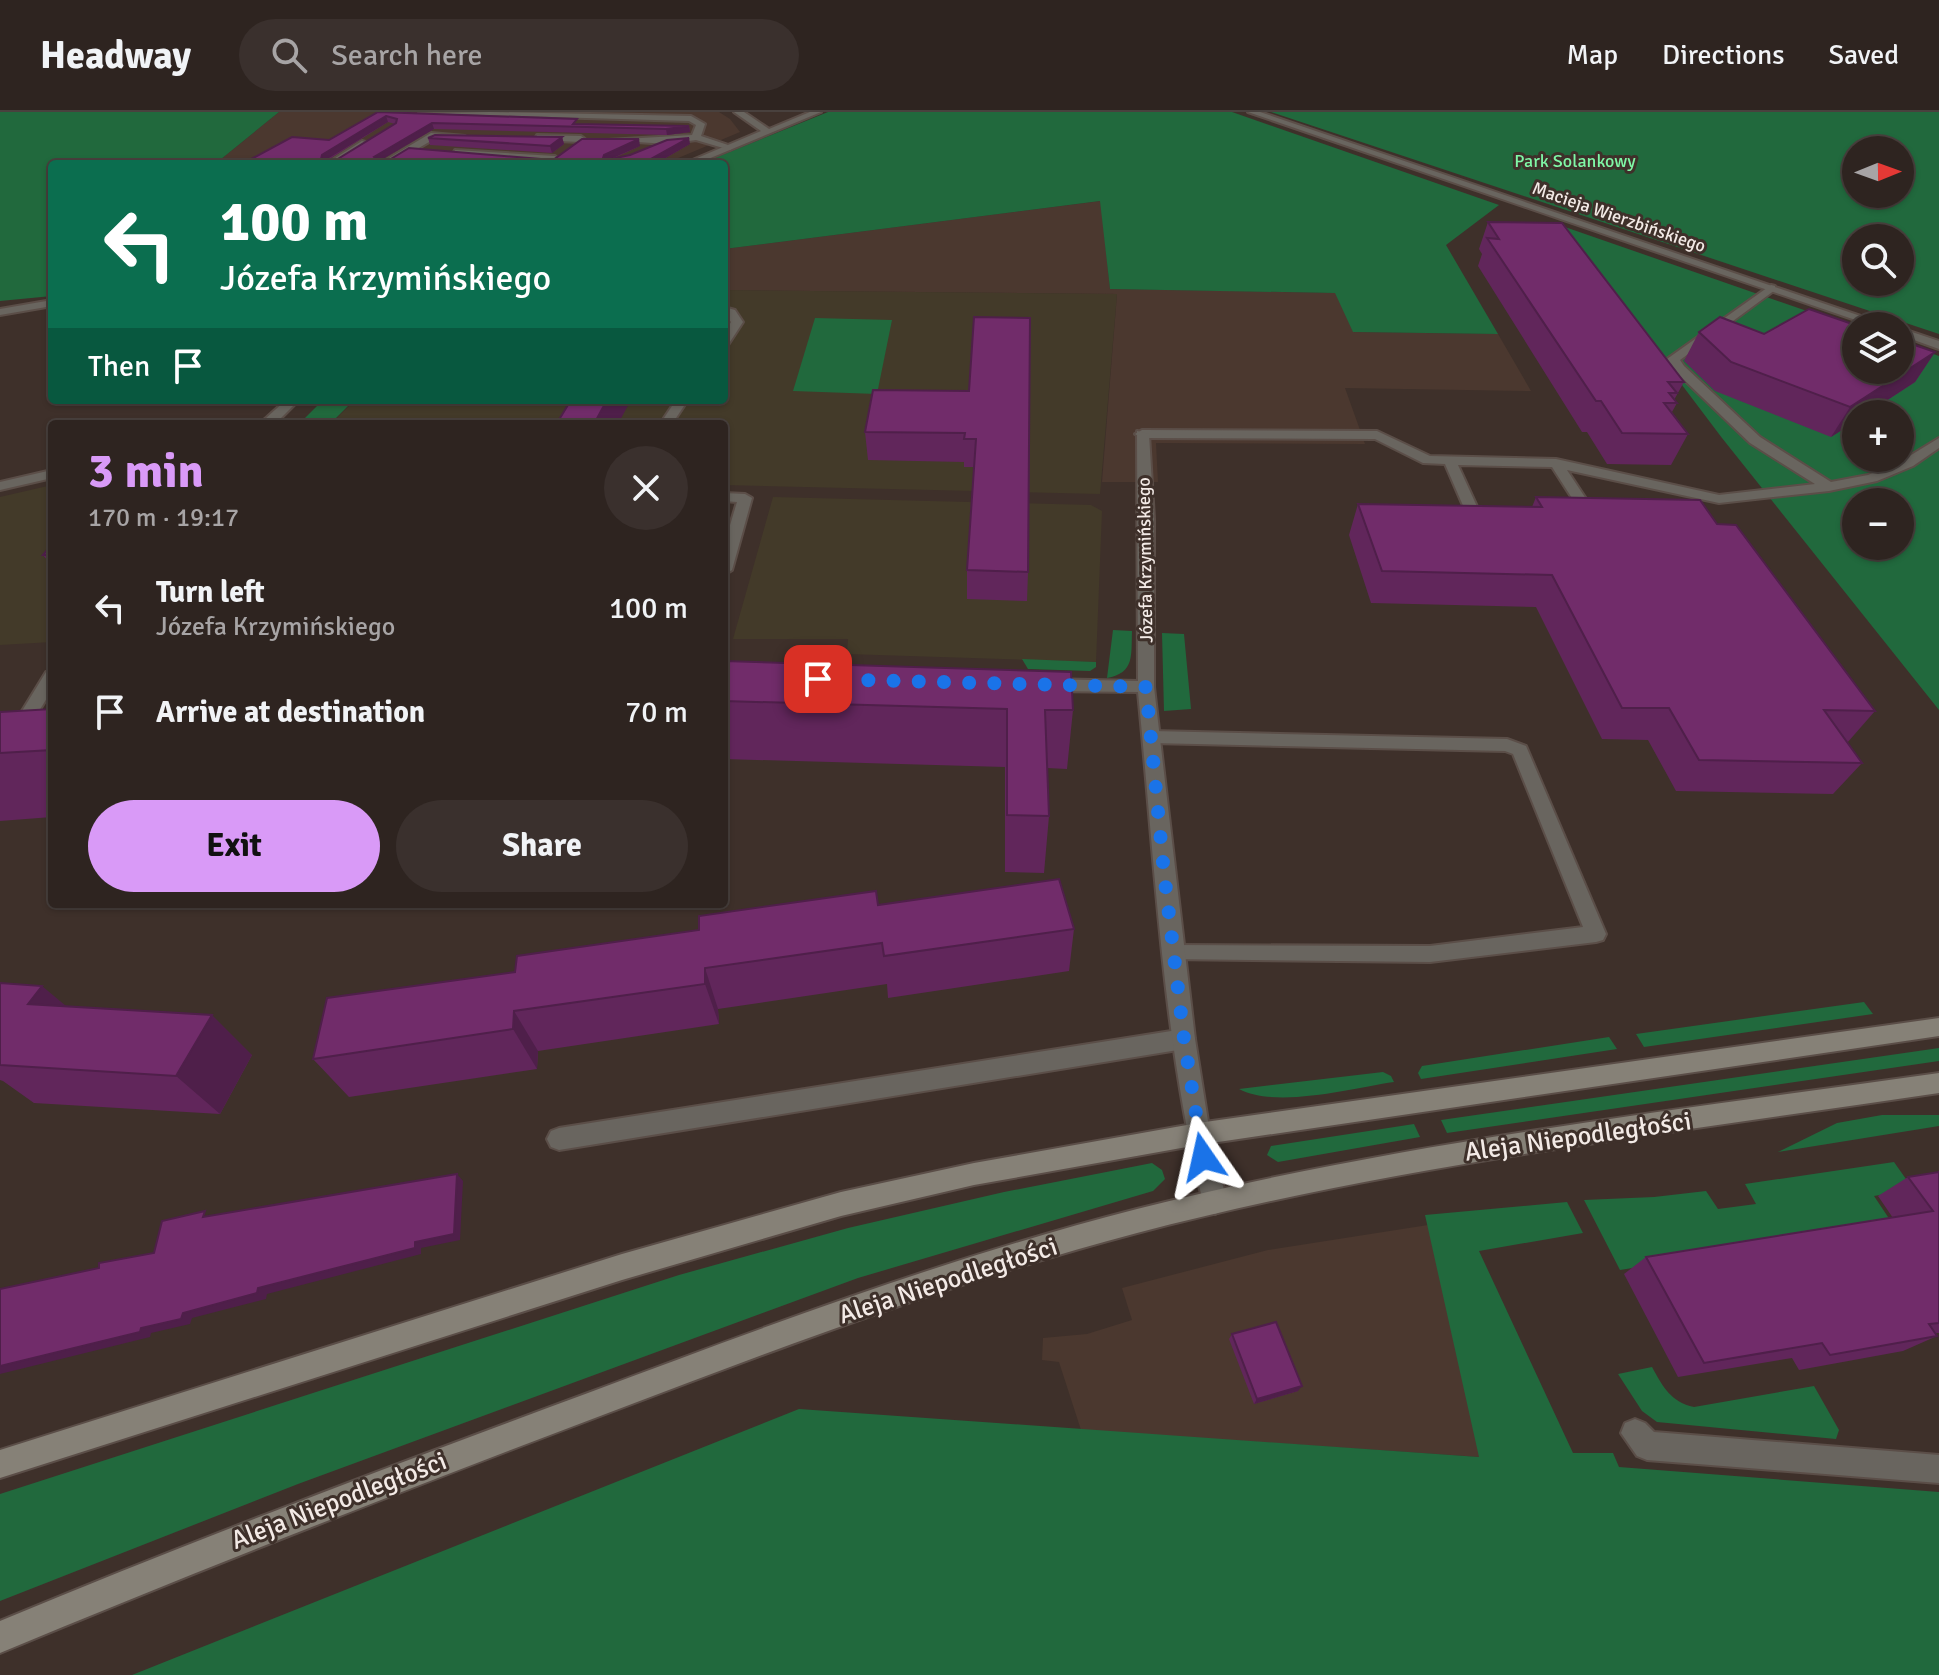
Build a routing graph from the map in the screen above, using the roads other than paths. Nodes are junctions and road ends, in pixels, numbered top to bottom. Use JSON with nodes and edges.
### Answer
{"nodes":[{"id":1,"x":738,"y":112,"type":"edge"},
{"id":2,"x":817,"y":112,"type":"edge"},
{"id":3,"x":1252,"y":112,"type":"edge"},
{"id":4,"x":423,"y":113,"type":"edge"},
{"id":5,"x":467,"y":113,"type":"edge"},
{"id":6,"x":545,"y":114,"type":"edge"},
{"id":7,"x":664,"y":115,"type":"edge"},
{"id":8,"x":768,"y":132,"type":"junction"},
{"id":9,"x":380,"y":134,"type":"edge"},
{"id":10,"x":478,"y":136,"type":"edge"},
{"id":11,"x":522,"y":137,"type":"edge"},
{"id":12,"x":696,"y":137,"type":"junction"},
{"id":13,"x":581,"y":139,"type":"junction"},
{"id":14,"x":667,"y":141,"type":"junction"},
{"id":15,"x":730,"y":147,"type":"junction"},
{"id":16,"x":409,"y":149,"type":"junction"},
{"id":17,"x":423,"y":150,"type":"edge"},
{"id":18,"x":438,"y":151,"type":"edge"},
{"id":19,"x":640,"y":153,"type":"edge"},
{"id":20,"x":336,"y":160,"type":"edge"},
{"id":21,"x":391,"y":160,"type":"edge"},
{"id":22,"x":531,"y":160,"type":"edge"},
{"id":23,"x":555,"y":160,"type":"edge"},
{"id":24,"x":698,"y":160,"type":"edge"},
{"id":25,"x":1771,"y":288,"type":"junction"},
{"id":26,"x":48,"y":304,"type":"edge"},
{"id":27,"x":728,"y":311,"type":"edge"},
{"id":28,"x":0,"y":312,"type":"edge"},
{"id":29,"x":1842,"y":312,"type":"edge"},
{"id":30,"x":1914,"y":336,"type":"edge"},
{"id":31,"x":728,"y":337,"type":"edge"},
{"id":32,"x":1939,"y":345,"type":"edge"},
{"id":33,"x":289,"y":404,"type":"edge"},
{"id":34,"x":272,"y":420,"type":"edge"},
{"id":35,"x":1939,"y":442,"type":"edge"},
{"id":36,"x":1450,"y":461,"type":"junction"},
{"id":37,"x":1556,"y":463,"type":"junction"},
{"id":38,"x":48,"y":475,"type":"edge"},
{"id":39,"x":0,"y":486,"type":"edge"},
{"id":40,"x":1829,"y":487,"type":"junction"},
{"id":41,"x":728,"y":497,"type":"edge"},
{"id":42,"x":1594,"y":522,"type":"edge"},
{"id":43,"x":1478,"y":524,"type":"edge"},
{"id":44,"x":728,"y":556,"type":"edge"},
{"id":45,"x":48,"y":681,"type":"edge"},
{"id":46,"x":1033,"y":684,"type":"edge"},
{"id":47,"x":1146,"y":687,"type":"junction"},
{"id":48,"x":48,"y":714,"type":"edge"},
{"id":49,"x":1152,"y":737,"type":"junction"},
{"id":50,"x":1174,"y":953,"type":"junction"},
{"id":51,"x":1939,"y":1027,"type":"edge"},
{"id":52,"x":1184,"y":1039,"type":"junction"},
{"id":53,"x":1939,"y":1083,"type":"edge"},
{"id":54,"x":1198,"y":1134,"type":"junction"},
{"id":55,"x":559,"y":1139,"type":"dead end"},
{"id":56,"x":1215,"y":1202,"type":"junction"},
{"id":57,"x":1635,"y":1433,"type":"dead end"},
{"id":58,"x":0,"y":1464,"type":"edge"},
{"id":59,"x":1939,"y":1469,"type":"edge"},
{"id":60,"x":0,"y":1637,"type":"edge"}],
"edges":[{"from":1,"to":8,"type":"street"},
{"from":2,"to":8,"type":"street"},
{"from":3,"to":25,"type":"street","name":"Macieja Wierzbińskiego"},
{"from":4,"to":5,"type":"street"},
{"from":5,"to":6,"type":"street"},
{"from":6,"to":7,"type":"street"},
{"from":7,"to":12,"type":"street"},
{"from":8,"to":15,"type":"street"},
{"from":9,"to":20,"type":"street"},
{"from":10,"to":16,"type":"street"},
{"from":11,"to":13,"type":"street"},
{"from":12,"to":14,"type":"street"},
{"from":12,"to":15,"type":"street"},
{"from":13,"to":14,"type":"street"},
{"from":13,"to":23,"type":"street"},
{"from":14,"to":19,"type":"street"},
{"from":15,"to":24,"type":"street"},
{"from":16,"to":17,"type":"street"},
{"from":16,"to":21,"type":"street"},
{"from":18,"to":22,"type":"street"},
{"from":25,"to":29,"type":"street","name":"Macieja Wierzbińskiego"},
{"from":25,"to":40,"type":"street"},
{"from":26,"to":28,"type":"street"},
{"from":27,"to":31,"type":"street"},
{"from":30,"to":32,"type":"street"},
{"from":33,"to":34,"type":"street"},
{"from":35,"to":40,"type":"street"},
{"from":36,"to":37,"type":"street"},
{"from":36,"to":43,"type":"street"},
{"from":36,"to":47,"type":"street","name":"Józefa Krzymińskiego"},
{"from":37,"to":40,"type":"street"},
{"from":37,"to":42,"type":"street"},
{"from":38,"to":39,"type":"street"},
{"from":41,"to":44,"type":"street"},
{"from":45,"to":48,"type":"street"},
{"from":46,"to":47,"type":"street"},
{"from":47,"to":49,"type":"street","name":"Józefa Krzymińskiego"},
{"from":49,"to":50,"type":"street","name":"Józefa Krzymińskiego"},
{"from":49,"to":50,"type":"street"},
{"from":50,"to":52,"type":"street","name":"Józefa Krzymińskiego"},
{"from":51,"to":54,"type":"street"},
{"from":52,"to":54,"type":"street","name":"Józefa Krzymińskiego"},
{"from":52,"to":55,"type":"street"},
{"from":53,"to":56,"type":"street","name":"Aleja Niepodległości"},
{"from":54,"to":56,"type":"street","name":"Józefa Krzymińskiego"},
{"from":54,"to":58,"type":"street"},
{"from":56,"to":60,"type":"street","name":"Aleja Niepodległości"},
{"from":57,"to":59,"type":"street"}]}
